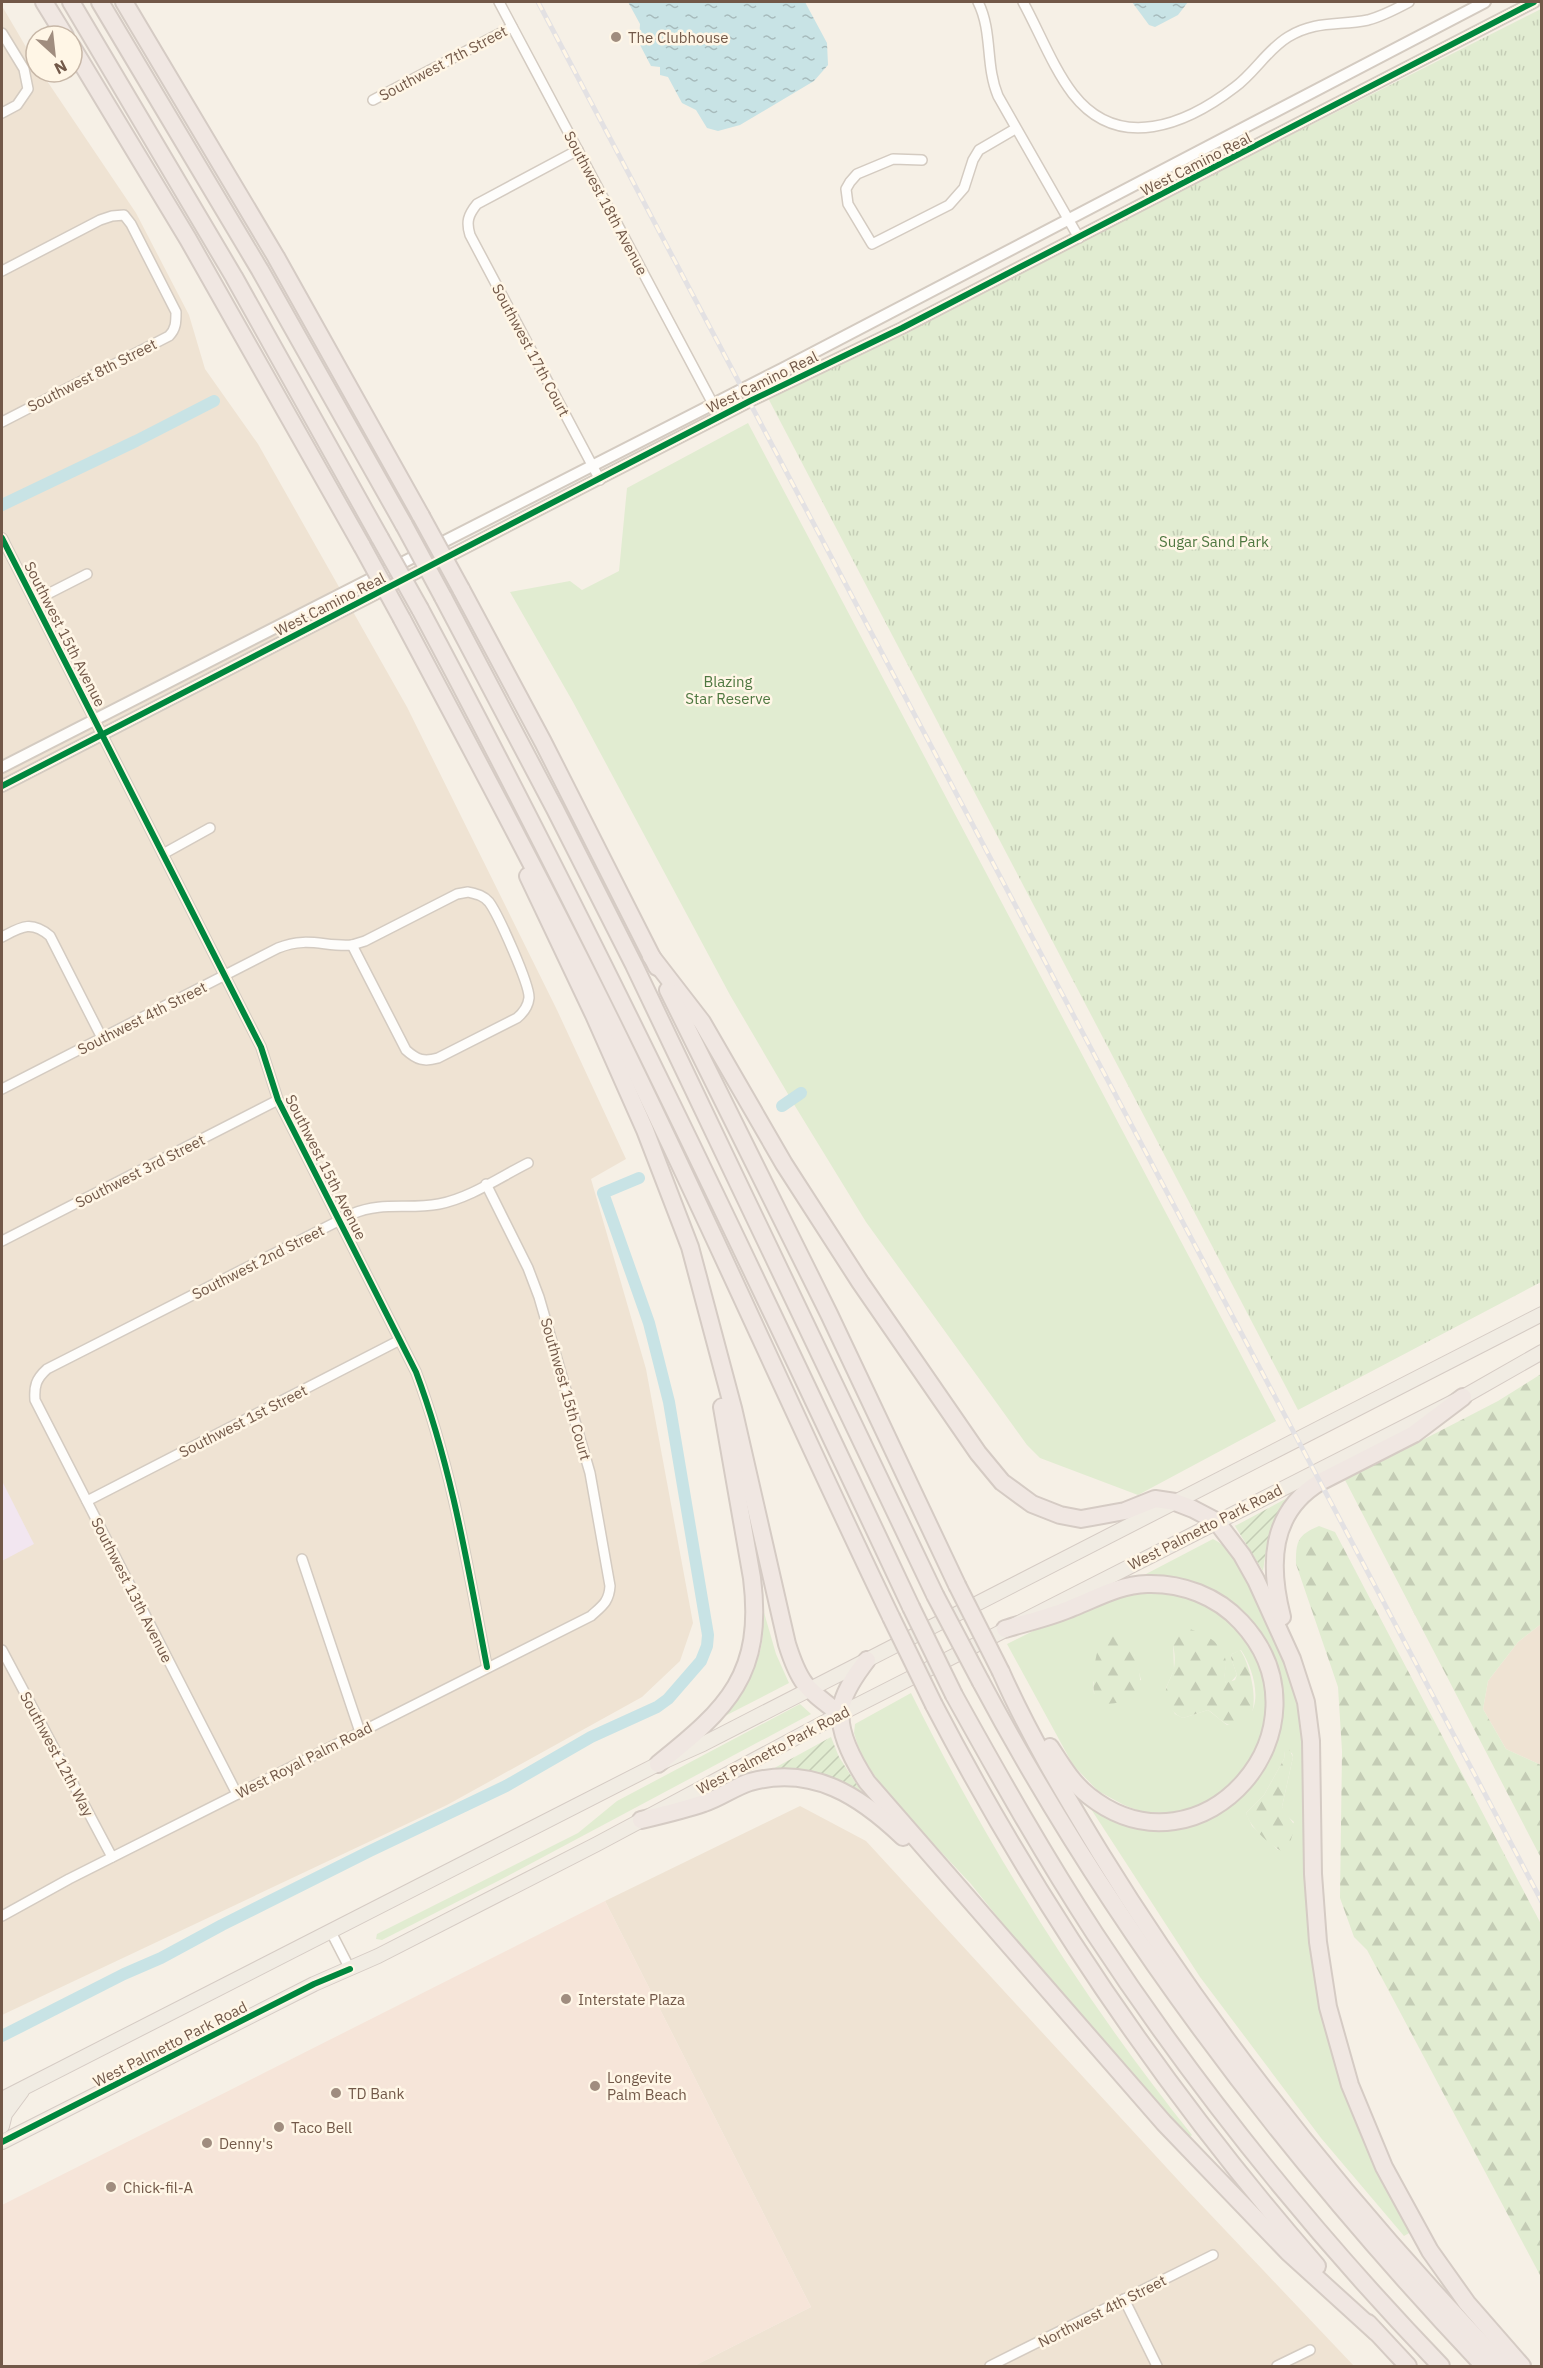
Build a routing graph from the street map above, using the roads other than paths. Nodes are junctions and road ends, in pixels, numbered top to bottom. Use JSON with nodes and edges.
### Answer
{"nodes":[{"id":1,"x":44,"y":2,"type":"edge"},
{"id":2,"x":71,"y":2,"type":"edge"},
{"id":3,"x":100,"y":2,"type":"edge"},
{"id":4,"x":124,"y":2,"type":"edge"},
{"id":5,"x":499,"y":2,"type":"edge"},
{"id":6,"x":978,"y":2,"type":"edge"},
{"id":7,"x":1023,"y":2,"type":"edge"},
{"id":8,"x":1409,"y":2,"type":"edge"},
{"id":9,"x":1485,"y":2,"type":"edge"},
{"id":10,"x":1534,"y":2,"type":"edge"},
{"id":11,"x":58,"y":24,"type":"edge"},
{"id":12,"x":512,"y":27,"type":"junction"},
{"id":13,"x":2,"y":33,"type":"edge"},
{"id":14,"x":84,"y":67,"type":"edge"},
{"id":15,"x":373,"y":100,"type":"dead end"},
{"id":16,"x":2,"y":113,"type":"edge"},
{"id":17,"x":1015,"y":129,"type":"junction"},
{"id":18,"x":578,"y":150,"type":"junction"},
{"id":19,"x":922,"y":160,"type":"dead end"},
{"id":20,"x":1069,"y":218,"type":"junction"},
{"id":21,"x":1079,"y":238,"type":"junction"},
{"id":22,"x":2,"y":271,"type":"edge"},
{"id":23,"x":713,"y":404,"type":"junction"},
{"id":24,"x":2,"y":422,"type":"edge"},
{"id":25,"x":593,"y":466,"type":"junction"},
{"id":26,"x":600,"y":480,"type":"junction"},
{"id":27,"x":2,"y":538,"type":"edge"},
{"id":28,"x":87,"y":574,"type":"dead end"},
{"id":29,"x":34,"y":602,"type":"junction"},
{"id":30,"x":95,"y":719,"type":"junction"},
{"id":31,"x":103,"y":734,"type":"junction"},
{"id":32,"x":2,"y":768,"type":"edge"},
{"id":33,"x":2,"y":786,"type":"edge"},
{"id":34,"x":494,"y":795,"type":"junction"},
{"id":35,"x":210,"y":828,"type":"dead end"},
{"id":36,"x":163,"y":854,"type":"junction"},
{"id":37,"x":2,"y":937,"type":"edge"},
{"id":38,"x":352,"y":945,"type":"junction"},
{"id":39,"x":651,"y":956,"type":"junction"},
{"id":40,"x":225,"y":975,"type":"junction"},
{"id":41,"x":102,"y":1038,"type":"junction"},
{"id":42,"x":2,"y":1089,"type":"edge"},
{"id":43,"x":278,"y":1100,"type":"junction"},
{"id":44,"x":528,"y":1163,"type":"dead end"},
{"id":45,"x":486,"y":1184,"type":"junction"},
{"id":46,"x":339,"y":1220,"type":"junction"},
{"id":47,"x":2,"y":1241,"type":"edge"},
{"id":48,"x":1542,"y":1314,"type":"edge"},
{"id":49,"x":400,"y":1341,"type":"junction"},
{"id":50,"x":1542,"y":1352,"type":"edge"},
{"id":51,"x":720,"y":1358,"type":"junction"},
{"id":52,"x":35,"y":1385,"type":"joint"},
{"id":53,"x":1463,"y":1397,"type":"junction"},
{"id":54,"x":87,"y":1501,"type":"junction"},
{"id":55,"x":1175,"y":1502,"type":"junction"},
{"id":56,"x":1216,"y":1521,"type":"junction"},
{"id":57,"x":302,"y":1559,"type":"dead end"},
{"id":58,"x":606,"y":1603,"type":"joint"},
{"id":59,"x":1005,"y":1629,"type":"junction"},
{"id":60,"x":2,"y":1650,"type":"edge"},
{"id":61,"x":1292,"y":1659,"type":"junction"},
{"id":62,"x":867,"y":1660,"type":"junction"},
{"id":63,"x":487,"y":1668,"type":"junction"},
{"id":64,"x":1001,"y":1672,"type":"junction"},
{"id":65,"x":809,"y":1689,"type":"junction"},
{"id":66,"x":946,"y":1699,"type":"junction"},
{"id":67,"x":994,"y":1706,"type":"junction"},
{"id":68,"x":840,"y":1714,"type":"junction"},
{"id":69,"x":360,"y":1732,"type":"junction"},
{"id":70,"x":658,"y":1764,"type":"junction"},
{"id":71,"x":237,"y":1794,"type":"junction"},
{"id":72,"x":1078,"y":1815,"type":"junction"},
{"id":73,"x":641,"y":1820,"type":"junction"},
{"id":74,"x":112,"y":1857,"type":"junction"},
{"id":75,"x":2,"y":1916,"type":"edge"},
{"id":76,"x":997,"y":1929,"type":"junction"},
{"id":77,"x":331,"y":1932,"type":"junction"},
{"id":78,"x":350,"y":1969,"type":"junction"},
{"id":79,"x":25,"y":2087,"type":"junction"},
{"id":80,"x":2,"y":2099,"type":"edge"},
{"id":81,"x":2,"y":2135,"type":"edge"},
{"id":82,"x":1213,"y":2255,"type":"dead end"},
{"id":83,"x":1124,"y":2299,"type":"junction"},
{"id":84,"x":1376,"y":2332,"type":"junction"},
{"id":85,"x":1310,"y":2350,"type":"dead end"},
{"id":86,"x":990,"y":2367,"type":"edge"},
{"id":87,"x":1157,"y":2367,"type":"edge"},
{"id":88,"x":1277,"y":2367,"type":"edge"},
{"id":89,"x":1408,"y":2367,"type":"edge"},
{"id":90,"x":1441,"y":2367,"type":"edge"},
{"id":91,"x":1484,"y":2367,"type":"edge"},
{"id":92,"x":1503,"y":2367,"type":"edge"},
{"id":93,"x":1522,"y":2367,"type":"edge"}],
"edges":[{"from":1,"to":11,"type":"highway"},
{"from":2,"to":66,"type":"highway","bridge":true},
{"from":3,"to":67,"type":"highway","bridge":true},
{"from":4,"to":39,"type":"highway","bridge":true},
{"from":5,"to":12,"type":"street","name":"Southwest 18th Avenue"},
{"from":6,"to":17,"type":"street"},
{"from":7,"to":8,"type":"street"},
{"from":9,"to":20,"type":"street","name":"West Camino Real"},
{"from":10,"to":21,"type":"street","name":"West Camino Real"},
{"from":12,"to":15,"type":"street","name":"Southwest 7th Street"},
{"from":12,"to":18,"type":"street","name":"Southwest 18th Avenue"},
{"from":13,"to":16,"type":"street"},
{"from":14,"to":34,"type":"highway","bridge":true},
{"from":17,"to":19,"type":"street"},
{"from":17,"to":20,"type":"street"},
{"from":18,"to":23,"type":"street","name":"Southwest 18th Avenue"},
{"from":18,"to":25,"type":"street","name":"Southwest 17th Court"},
{"from":20,"to":21,"type":"street"},
{"from":20,"to":23,"type":"street","name":"West Camino Real"},
{"from":21,"to":26,"type":"street","name":"West Camino Real"},
{"from":22,"to":24,"type":"street","name":"Southwest 8th Street"},
{"from":23,"to":25,"type":"street","name":"West Camino Real"},
{"from":25,"to":26,"type":"street","name":"Southwest 17th Court"},
{"from":25,"to":30,"type":"street","name":"West Camino Real"},
{"from":26,"to":31,"type":"street","name":"West Camino Real"},
{"from":27,"to":29,"type":"street","name":"Southwest 15th Avenue"},
{"from":28,"to":29,"type":"street"},
{"from":29,"to":30,"type":"street","name":"Southwest 15th Avenue"},
{"from":30,"to":31,"type":"street","name":"Southwest 15th Avenue"},
{"from":30,"to":32,"type":"street","name":"West Camino Real"},
{"from":31,"to":33,"type":"street","name":"West Camino Real"},
{"from":31,"to":36,"type":"street","name":"Southwest 15th Avenue"},
{"from":34,"to":51,"type":"highway"},
{"from":34,"to":66,"type":"highway","bridge":true},
{"from":35,"to":36,"type":"street"},
{"from":36,"to":40,"type":"street","name":"Southwest 15th Avenue"},
{"from":37,"to":41,"type":"street"},
{"from":38,"to":38,"type":"street"},
{"from":38,"to":40,"type":"street","name":"Southwest 4th Street"},
{"from":39,"to":55,"type":"highway"},
{"from":39,"to":64,"type":"highway","bridge":true},
{"from":40,"to":41,"type":"street","name":"Southwest 4th Street"},
{"from":40,"to":43,"type":"street","name":"Southwest 15th Avenue"},
{"from":41,"to":42,"type":"street","name":"Southwest 4th Street"},
{"from":43,"to":46,"type":"street","name":"Southwest 15th Avenue"},
{"from":43,"to":47,"type":"street","name":"Southwest 3rd Street"},
{"from":44,"to":45,"type":"street","name":"Southwest 2nd Street"},
{"from":45,"to":46,"type":"street","name":"Southwest 2nd Street"},
{"from":45,"to":58,"type":"street","name":"Southwest 15th Court"},
{"from":46,"to":49,"type":"street","name":"Southwest 15th Avenue"},
{"from":46,"to":52,"type":"street","name":"Southwest 2nd Street"},
{"from":48,"to":55,"type":"main road","name":"West Palmetto Park Road"},
{"from":49,"to":54,"type":"street","name":"Southwest 1st Street"},
{"from":49,"to":63,"type":"street","name":"Southwest 15th Avenue"},
{"from":50,"to":53,"type":"main road","name":"West Palmetto Park Road"},
{"from":51,"to":65,"type":"highway"},
{"from":51,"to":70,"type":"highway"},
{"from":52,"to":54,"type":"street","name":"Southwest 13th Avenue"},
{"from":53,"to":56,"type":"main road","name":"West Palmetto Park Road"},
{"from":53,"to":61,"type":"highway"},
{"from":54,"to":71,"type":"street","name":"Southwest 13th Avenue"},
{"from":55,"to":56,"type":"highway"},
{"from":55,"to":62,"type":"main road","name":"West Palmetto Park Road"},
{"from":56,"to":59,"type":"main road","name":"West Palmetto Park Road"},
{"from":56,"to":61,"type":"highway"},
{"from":57,"to":69,"type":"street"},
{"from":58,"to":63,"type":"street","name":"West Royal Palm Road"},
{"from":59,"to":64,"type":"highway"},
{"from":59,"to":68,"type":"main road","name":"West Palmetto Park Road"},
{"from":60,"to":74,"type":"street","name":"Southwest 12th Way"},
{"from":61,"to":93,"type":"highway"},
{"from":62,"to":65,"type":"main road","name":"West Palmetto Park Road"},
{"from":62,"to":68,"type":"highway"},
{"from":63,"to":69,"type":"street","name":"West Royal Palm Road"},
{"from":64,"to":72,"type":"highway"},
{"from":65,"to":68,"type":"highway"},
{"from":65,"to":70,"type":"main road","name":"West Palmetto Park Road"},
{"from":66,"to":84,"type":"highway"},
{"from":66,"to":90,"type":"highway"},
{"from":67,"to":72,"type":"highway"},
{"from":67,"to":91,"type":"highway"},
{"from":68,"to":73,"type":"main road","name":"West Palmetto Park Road"},
{"from":68,"to":76,"type":"highway"},
{"from":69,"to":71,"type":"street","name":"West Royal Palm Road"},
{"from":70,"to":77,"type":"main road","name":"West Palmetto Park Road"},
{"from":71,"to":74,"type":"street","name":"West Royal Palm Road"},
{"from":72,"to":92,"type":"highway"},
{"from":73,"to":76,"type":"highway"},
{"from":73,"to":78,"type":"main road","name":"West Palmetto Park Road"},
{"from":74,"to":75,"type":"street","name":"West Royal Palm Road"},
{"from":76,"to":84,"type":"highway"},
{"from":77,"to":78,"type":"street"},
{"from":77,"to":79,"type":"main road","name":"West Palmetto Park Road"},
{"from":78,"to":81,"type":"main road","name":"West Palmetto Park Road"},
{"from":79,"to":80,"type":"main road","name":"West Palmetto Park Road"},
{"from":79,"to":81,"type":"main road"},
{"from":82,"to":83,"type":"street","name":"Northwest 4th Street"},
{"from":83,"to":86,"type":"street","name":"Northwest 4th Street"},
{"from":83,"to":87,"type":"street"},
{"from":84,"to":89,"type":"highway"},
{"from":85,"to":88,"type":"street"}]}
